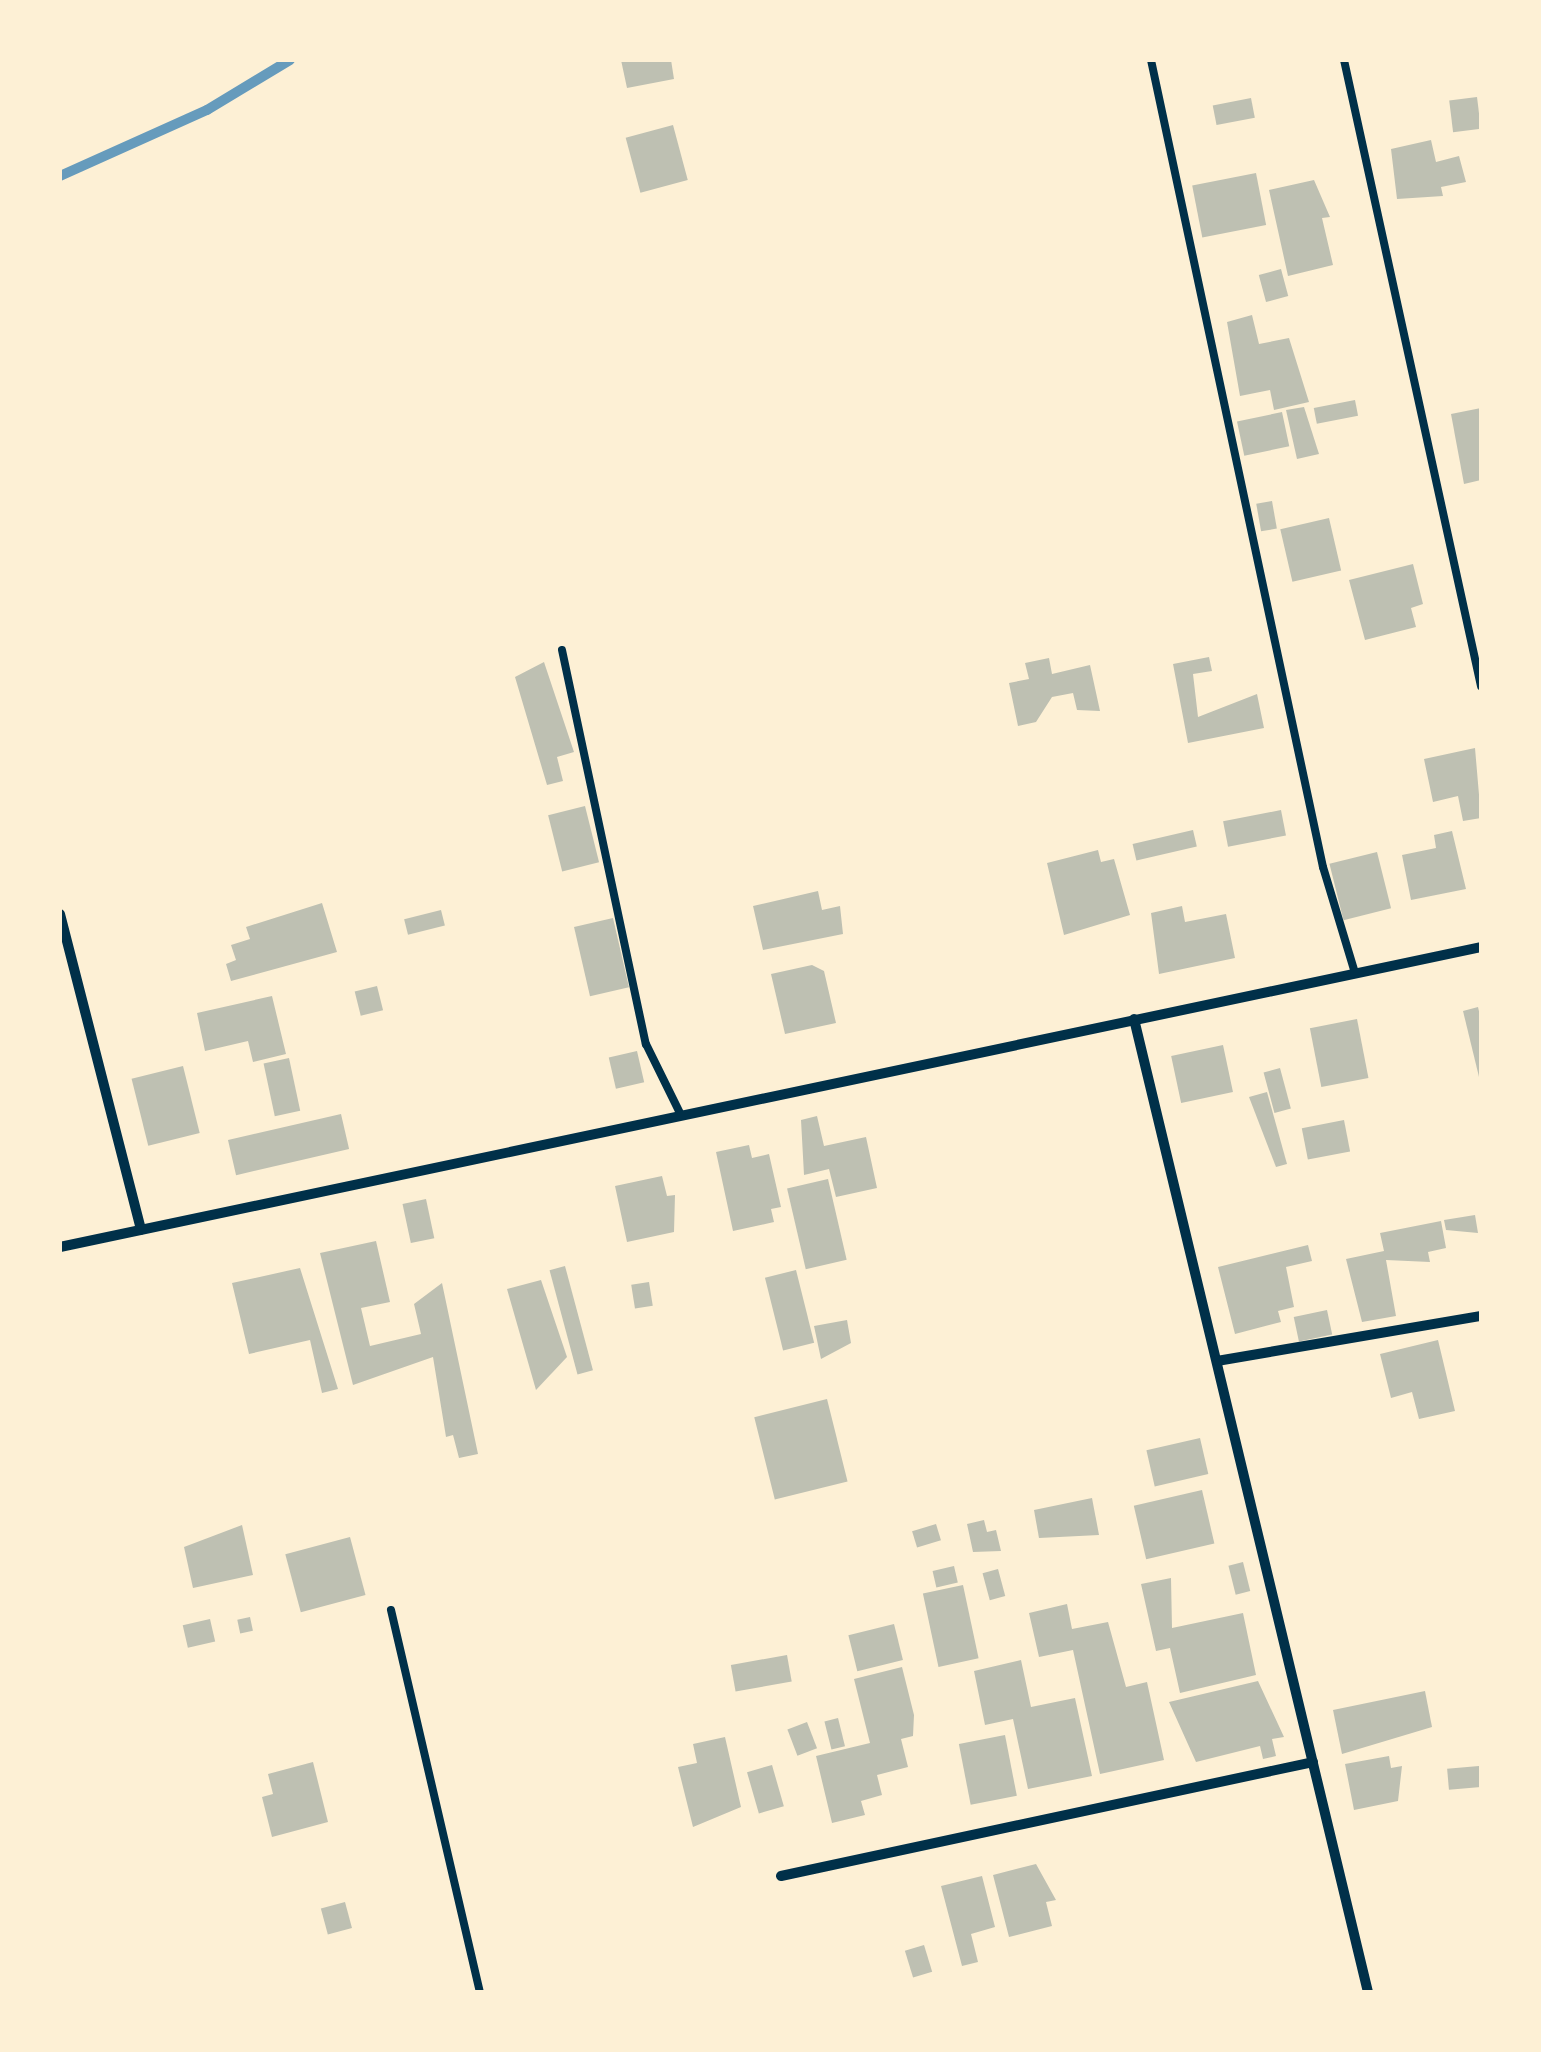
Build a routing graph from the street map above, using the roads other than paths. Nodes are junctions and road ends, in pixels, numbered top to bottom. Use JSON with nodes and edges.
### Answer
{"nodes":[{"id":1,"x":1151,"y":60,"type":"edge"},
{"id":2,"x":1344,"y":60,"type":"edge"},
{"id":3,"x":562,"y":650,"type":"dead end"},
{"id":4,"x":1481,"y":686,"type":"edge"},
{"id":5,"x":60,"y":914,"type":"edge"},
{"id":6,"x":1481,"y":948,"type":"edge"},
{"id":7,"x":1355,"y":974,"type":"junction"},
{"id":8,"x":1134,"y":1019,"type":"junction"},
{"id":9,"x":681,"y":1115,"type":"junction"},
{"id":10,"x":141,"y":1230,"type":"junction"},
{"id":11,"x":60,"y":1248,"type":"edge"},
{"id":12,"x":1481,"y":1316,"type":"edge"},
{"id":13,"x":1217,"y":1361,"type":"junction"},
{"id":14,"x":392,"y":1610,"type":"dead end"},
{"id":15,"x":1313,"y":1762,"type":"junction"},
{"id":16,"x":780,"y":1876,"type":"dead end"},
{"id":17,"x":480,"y":1992,"type":"edge"},
{"id":18,"x":1368,"y":1992,"type":"edge"}],
"edges":[{"from":1,"to":7,"type":"lane"},
{"from":2,"to":4,"type":"lane"},
{"from":3,"to":9,"type":"lane"},
{"from":5,"to":10,"type":"street"},
{"from":6,"to":7,"type":"street"},
{"from":7,"to":8,"type":"street"},
{"from":8,"to":9,"type":"street"},
{"from":8,"to":13,"type":"street"},
{"from":9,"to":10,"type":"street"},
{"from":10,"to":11,"type":"street"},
{"from":12,"to":13,"type":"street"},
{"from":13,"to":15,"type":"street"},
{"from":14,"to":17,"type":"lane"},
{"from":15,"to":16,"type":"street"},
{"from":15,"to":18,"type":"street"}]}
